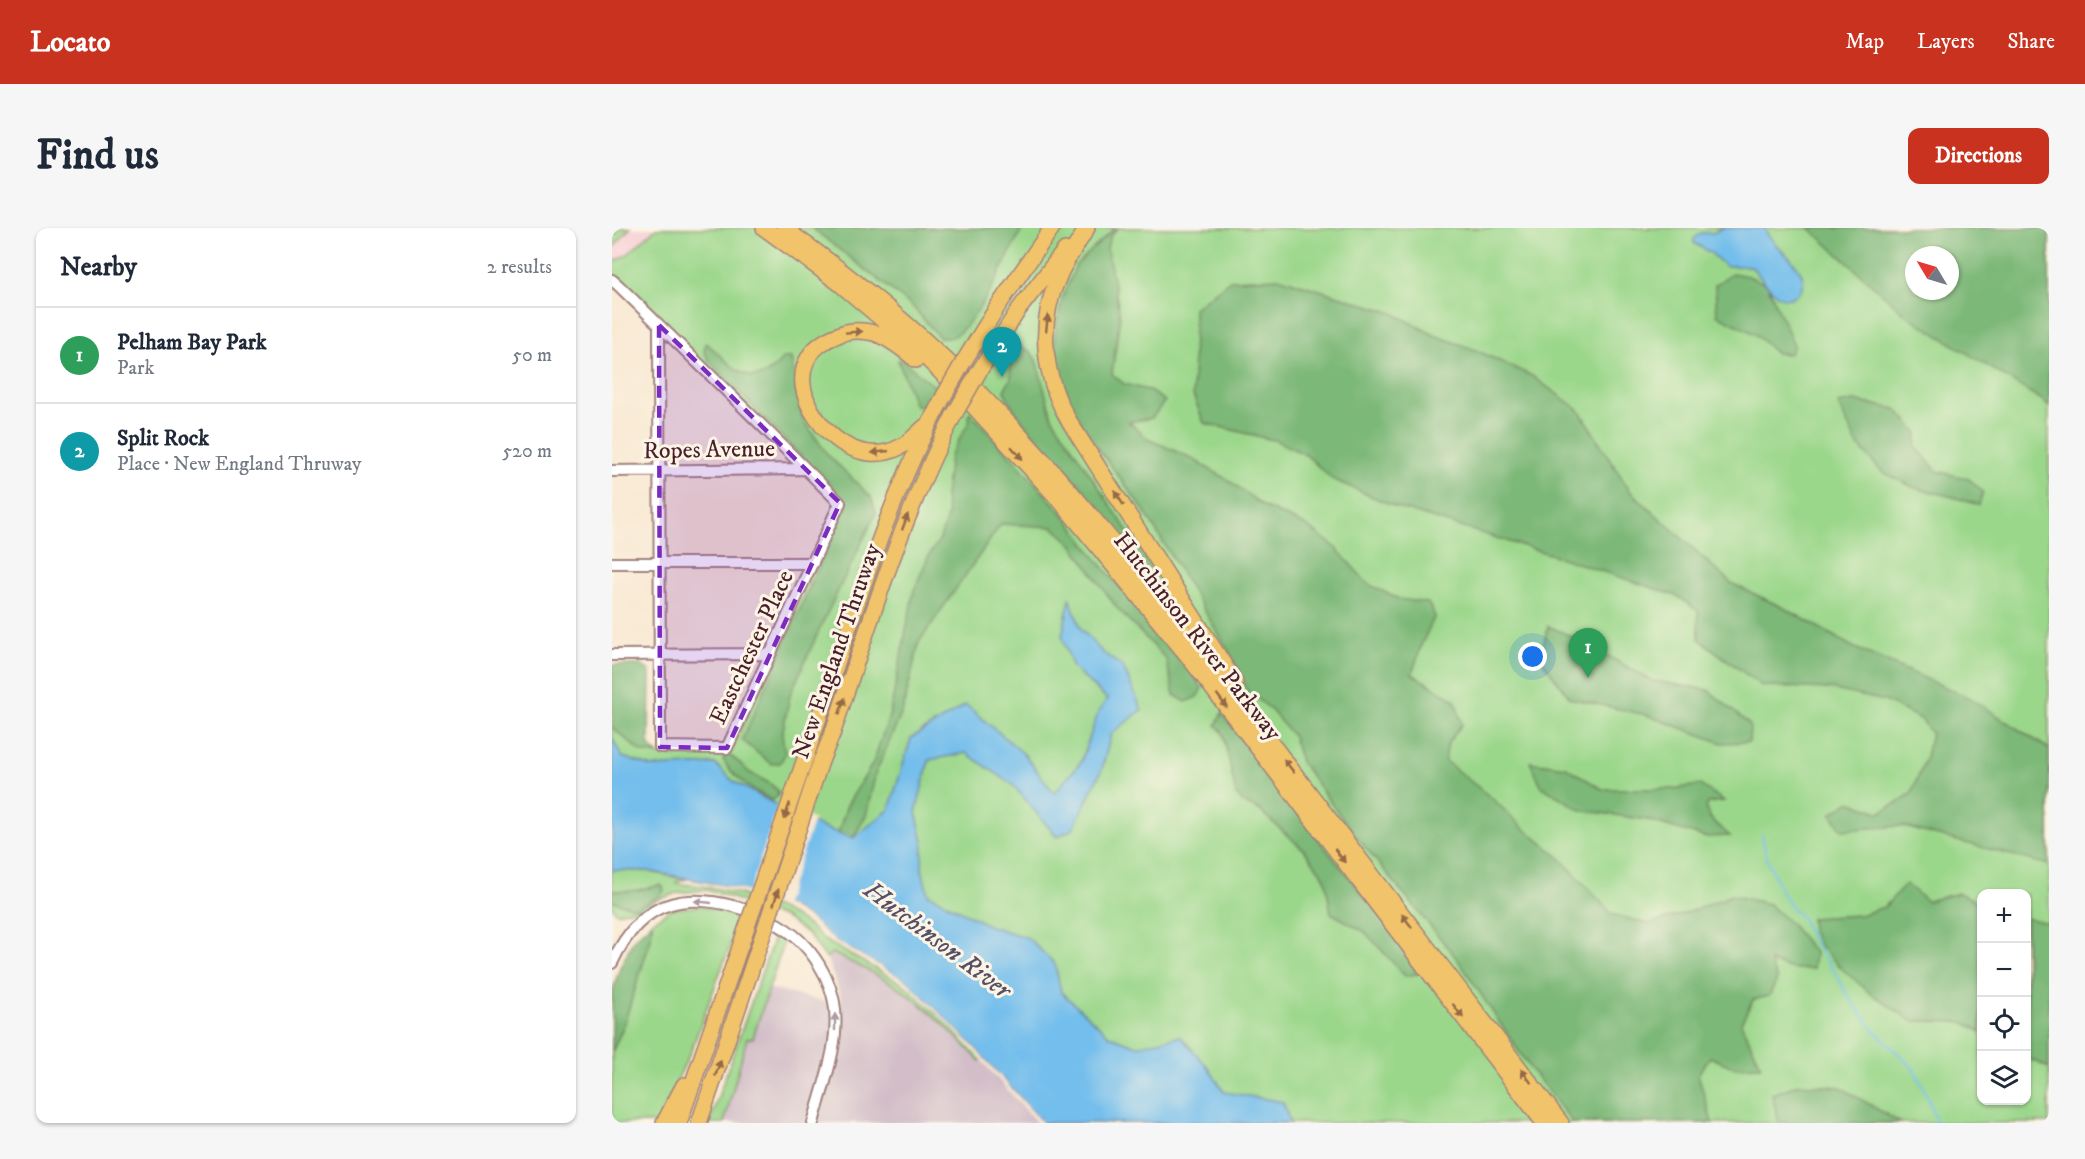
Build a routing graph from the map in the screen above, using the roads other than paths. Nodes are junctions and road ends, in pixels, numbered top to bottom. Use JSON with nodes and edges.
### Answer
{"nodes":[{"id":1,"x":764,"y":228,"type":"edge"},
{"id":2,"x":784,"y":228,"type":"edge"},
{"id":3,"x":1052,"y":228,"type":"edge"},
{"id":4,"x":1086,"y":228,"type":"edge"},
{"id":5,"x":614,"y":287,"type":"edge"},
{"id":6,"x":659,"y":326,"type":"junction"},
{"id":7,"x":962,"y":394,"type":"junction"},
{"id":8,"x":929,"y":423,"type":"junction"},
{"id":9,"x":806,"y":469,"type":"junction"},
{"id":10,"x":612,"y":471,"type":"edge"},
{"id":11,"x":660,"y":471,"type":"junction"},
{"id":12,"x":813,"y":562,"type":"junction"},
{"id":13,"x":612,"y":563,"type":"edge"},
{"id":14,"x":660,"y":563,"type":"junction"},
{"id":15,"x":770,"y":654,"type":"junction"},
{"id":16,"x":612,"y":655,"type":"edge"},
{"id":17,"x":659,"y":655,"type":"junction"},
{"id":18,"x":1246,"y":710,"type":"junction"},
{"id":19,"x":612,"y":963,"type":"edge"},
{"id":20,"x":698,"y":1069,"type":"junction"},
{"id":21,"x":664,"y":1123,"type":"edge"},
{"id":22,"x":679,"y":1123,"type":"edge"},
{"id":23,"x":699,"y":1123,"type":"edge"},
{"id":24,"x":813,"y":1123,"type":"edge"},
{"id":25,"x":1544,"y":1123,"type":"edge"},
{"id":26,"x":1561,"y":1123,"type":"edge"}],
"edges":[{"from":1,"to":7,"type":"highway","name":"Hutchinson River Parkway"},
{"from":2,"to":18,"type":"highway","name":"Hutchinson River Parkway"},
{"from":3,"to":8,"type":"highway","name":"New England Thruway","bridge":true},
{"from":18,"to":4,"type":"highway","one_way":true},
{"from":23,"to":4,"type":"highway","name":"New England Thruway","one_way":true,"bridge":true},
{"from":5,"to":6,"type":"street"},
{"from":6,"to":9,"type":"street"},
{"from":6,"to":11,"type":"street"},
{"from":8,"to":7,"type":"highway","one_way":true},
{"from":7,"to":25,"type":"highway","name":"Hutchinson River Parkway","one_way":true},
{"from":8,"to":20,"type":"highway","name":"New England Thruway","one_way":true,"bridge":true},
{"from":9,"to":11,"type":"street","name":"Ropes Avenue"},
{"from":9,"to":12,"type":"street","name":"Eastchester Place"},
{"from":10,"to":11,"type":"street","name":"Ropes Avenue"},
{"from":11,"to":14,"type":"street"},
{"from":12,"to":14,"type":"street"},
{"from":12,"to":15,"type":"street","name":"Eastchester Place"},
{"from":13,"to":14,"type":"street"},
{"from":14,"to":17,"type":"street"},
{"from":15,"to":17,"type":"street"},
{"from":15,"to":17,"type":"street","name":"Eastchester Place"},
{"from":16,"to":17,"type":"street"},
{"from":26,"to":18,"type":"highway","name":"Hutchinson River Parkway","one_way":true},
{"from":24,"to":19,"type":"street","one_way":true},
{"from":20,"to":21,"type":"highway"},
{"from":20,"to":22,"type":"highway","name":"New England Thruway"}]}
